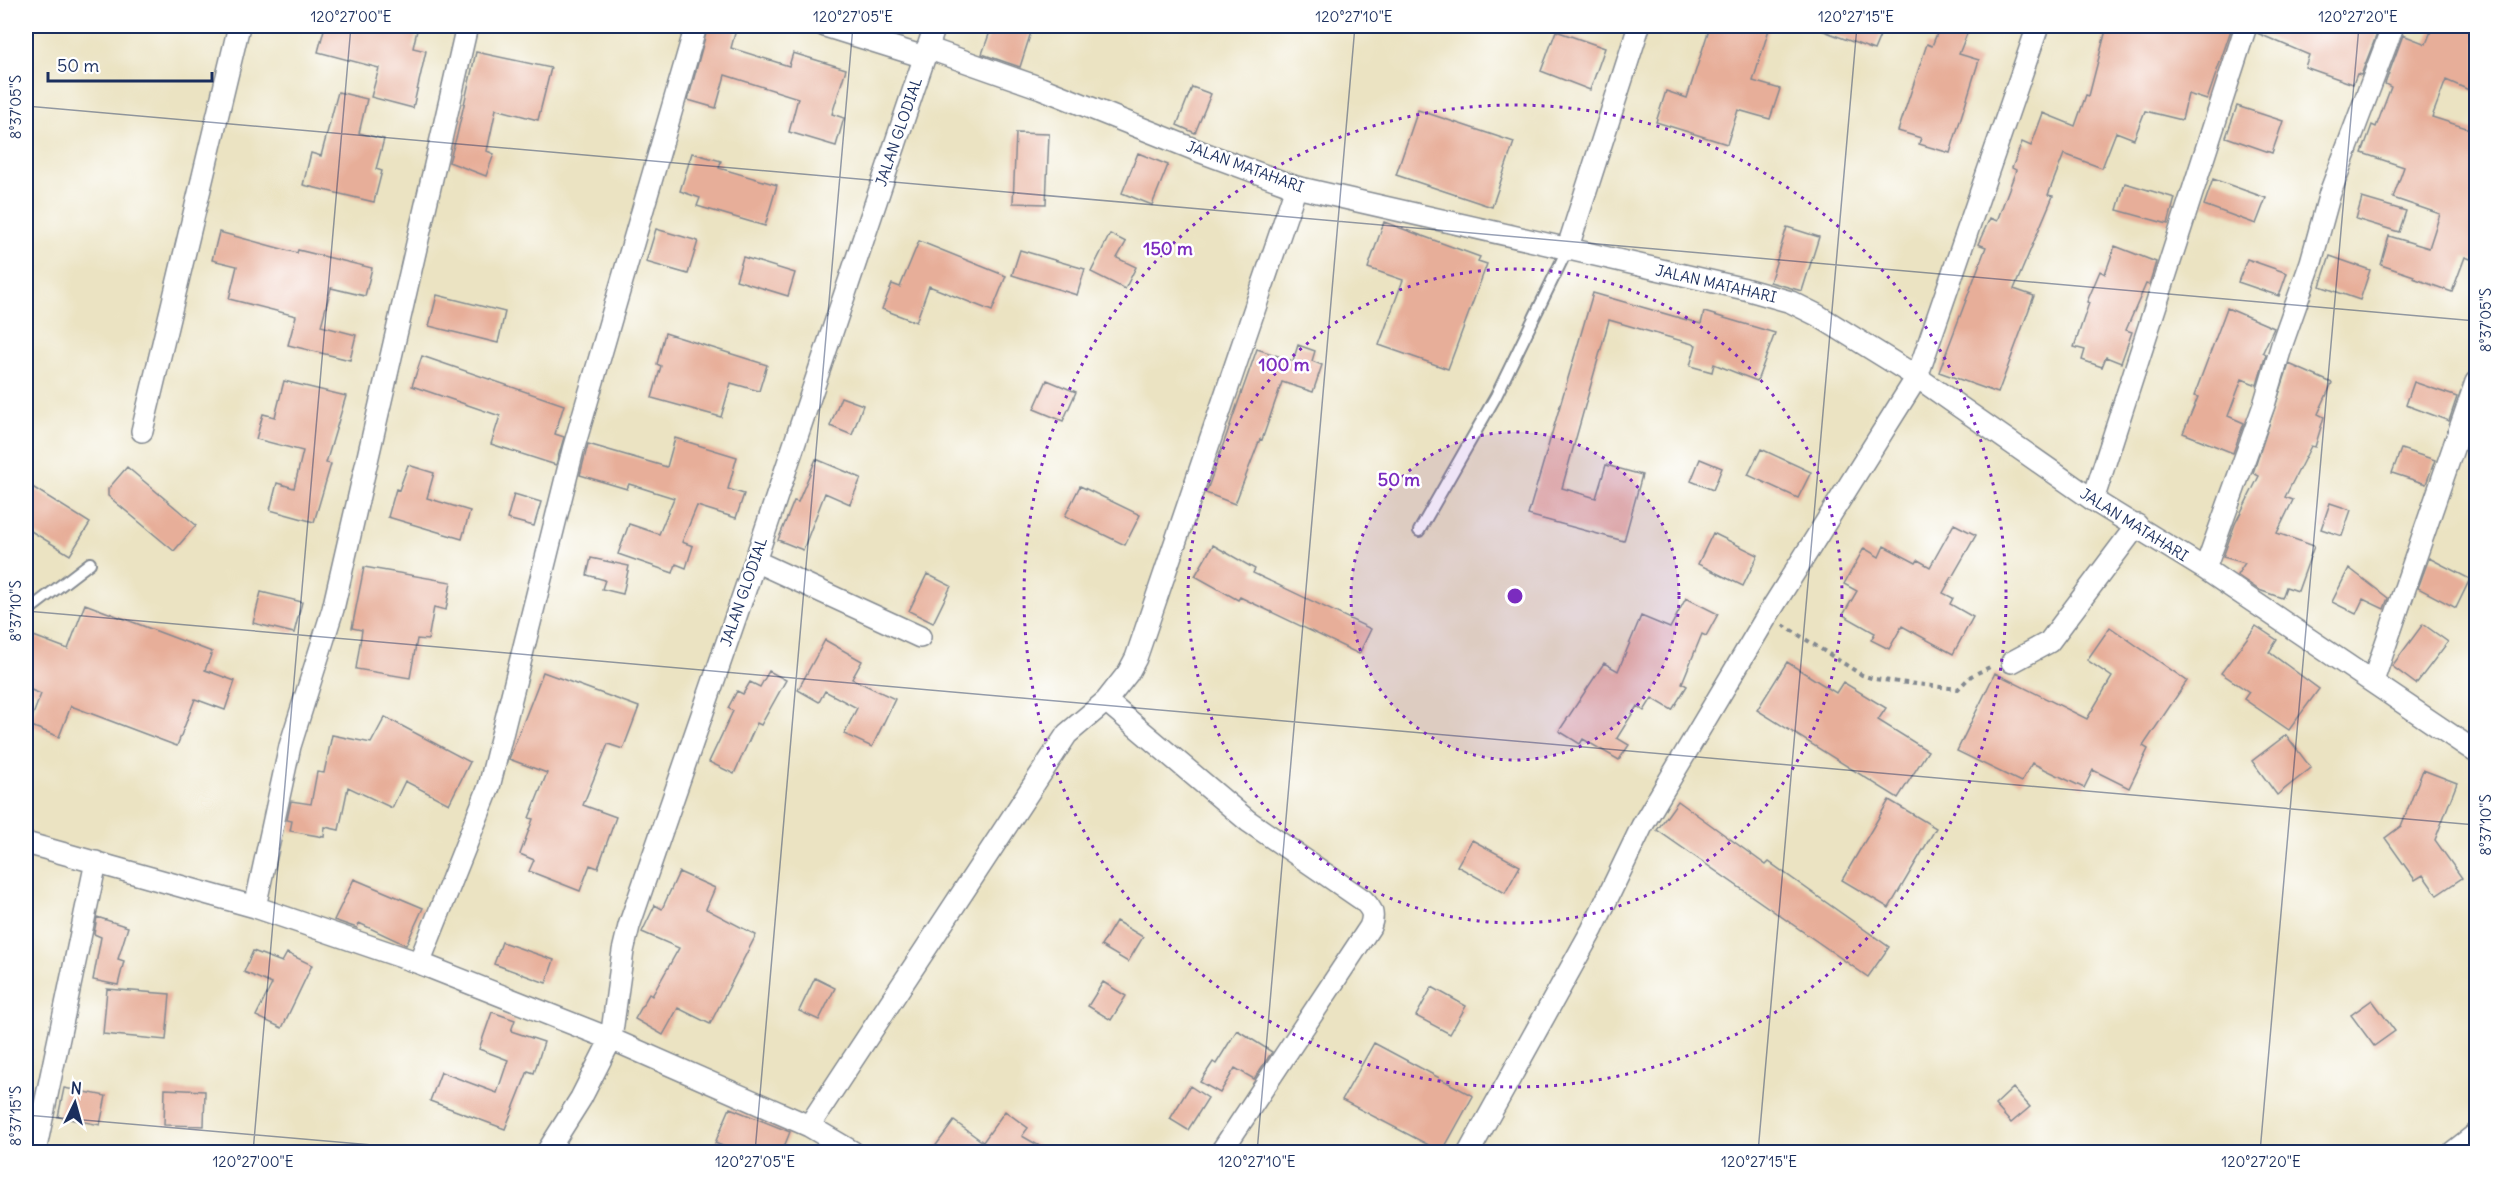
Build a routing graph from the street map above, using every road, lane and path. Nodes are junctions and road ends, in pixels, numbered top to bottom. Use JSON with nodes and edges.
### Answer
{"nodes":[{"id":1,"x":240,"y":26,"type":"edge"},
{"id":2,"x":467,"y":26,"type":"edge"},
{"id":3,"x":696,"y":26,"type":"edge"},
{"id":4,"x":825,"y":26,"type":"edge"},
{"id":5,"x":935,"y":26,"type":"edge"},
{"id":6,"x":1639,"y":26,"type":"edge"},
{"id":7,"x":2038,"y":26,"type":"edge"},
{"id":8,"x":2246,"y":26,"type":"edge"},
{"id":9,"x":2393,"y":26,"type":"edge"},
{"id":10,"x":926,"y":53,"type":"junction"},
{"id":11,"x":1296,"y":187,"type":"junction"},
{"id":12,"x":1567,"y":250,"type":"junction"},
{"id":13,"x":1917,"y":377,"type":"junction"},
{"id":14,"x":2476,"y":382,"type":"edge"},
{"id":15,"x":142,"y":431,"type":"dead end"},
{"id":16,"x":2093,"y":500,"type":"junction"},
{"id":17,"x":2137,"y":525,"type":"junction"},
{"id":18,"x":1419,"y":531,"type":"dead end"},
{"id":19,"x":755,"y":561,"type":"junction"},
{"id":20,"x":90,"y":562,"type":"dead end"},
{"id":21,"x":2205,"y":569,"type":"junction"},
{"id":22,"x":26,"y":612,"type":"edge"},
{"id":23,"x":1767,"y":616,"type":"junction"},
{"id":24,"x":920,"y":637,"type":"dead end"},
{"id":25,"x":2012,"y":662,"type":"joint"},
{"id":26,"x":2373,"y":681,"type":"junction"},
{"id":27,"x":1106,"y":701,"type":"junction"},
{"id":28,"x":2476,"y":752,"type":"edge"},
{"id":29,"x":26,"y":843,"type":"edge"},
{"id":30,"x":96,"y":862,"type":"junction"},
{"id":31,"x":255,"y":907,"type":"junction"},
{"id":32,"x":419,"y":963,"type":"junction"},
{"id":33,"x":611,"y":1040,"type":"junction"},
{"id":34,"x":809,"y":1126,"type":"junction"},
{"id":35,"x":2476,"y":1134,"type":"edge"},
{"id":36,"x":34,"y":1152,"type":"edge"},
{"id":37,"x":547,"y":1152,"type":"edge"},
{"id":38,"x":853,"y":1152,"type":"edge"},
{"id":39,"x":1221,"y":1152,"type":"edge"},
{"id":40,"x":1469,"y":1152,"type":"edge"},
{"id":41,"x":2453,"y":1152,"type":"edge"}],
"edges":[{"from":1,"to":15,"type":"street"},
{"from":2,"to":31,"type":"street"},
{"from":3,"to":32,"type":"street"},
{"from":4,"to":10,"type":"street","name":"JALAN MATAHARI"},
{"from":5,"to":10,"type":"street","name":"JALAN GLODIAL"},
{"from":6,"to":12,"type":"street"},
{"from":7,"to":13,"type":"street"},
{"from":8,"to":16,"type":"street"},
{"from":9,"to":21,"type":"street"},
{"from":10,"to":11,"type":"street","name":"JALAN MATAHARI"},
{"from":10,"to":19,"type":"street","name":"JALAN GLODIAL"},
{"from":11,"to":12,"type":"street","name":"JALAN MATAHARI"},
{"from":11,"to":27,"type":"street"},
{"from":12,"to":13,"type":"street","name":"JALAN MATAHARI"},
{"from":12,"to":18,"type":"lane"},
{"from":13,"to":16,"type":"street","name":"JALAN MATAHARI"},
{"from":13,"to":23,"type":"street"},
{"from":14,"to":26,"type":"street"},
{"from":16,"to":17,"type":"street","name":"JALAN MATAHARI"},
{"from":17,"to":21,"type":"street","name":"JALAN MATAHARI"},
{"from":17,"to":25,"type":"street"},
{"from":19,"to":24,"type":"street"},
{"from":19,"to":33,"type":"street","name":"JALAN GLODIAL"},
{"from":20,"to":22,"type":"lane"},
{"from":21,"to":26,"type":"street","name":"JALAN MATAHARI"},
{"from":23,"to":25,"type":"path"},
{"from":23,"to":40,"type":"street"},
{"from":26,"to":28,"type":"street","name":"JALAN MATAHARI"},
{"from":27,"to":34,"type":"street"},
{"from":27,"to":39,"type":"street"},
{"from":29,"to":30,"type":"street"},
{"from":30,"to":31,"type":"street"},
{"from":30,"to":36,"type":"street"},
{"from":31,"to":32,"type":"street"},
{"from":32,"to":33,"type":"street"},
{"from":33,"to":34,"type":"street"},
{"from":33,"to":37,"type":"street","name":"JALAN GLODIAL"},
{"from":34,"to":38,"type":"street"},
{"from":35,"to":41,"type":"street"}]}
